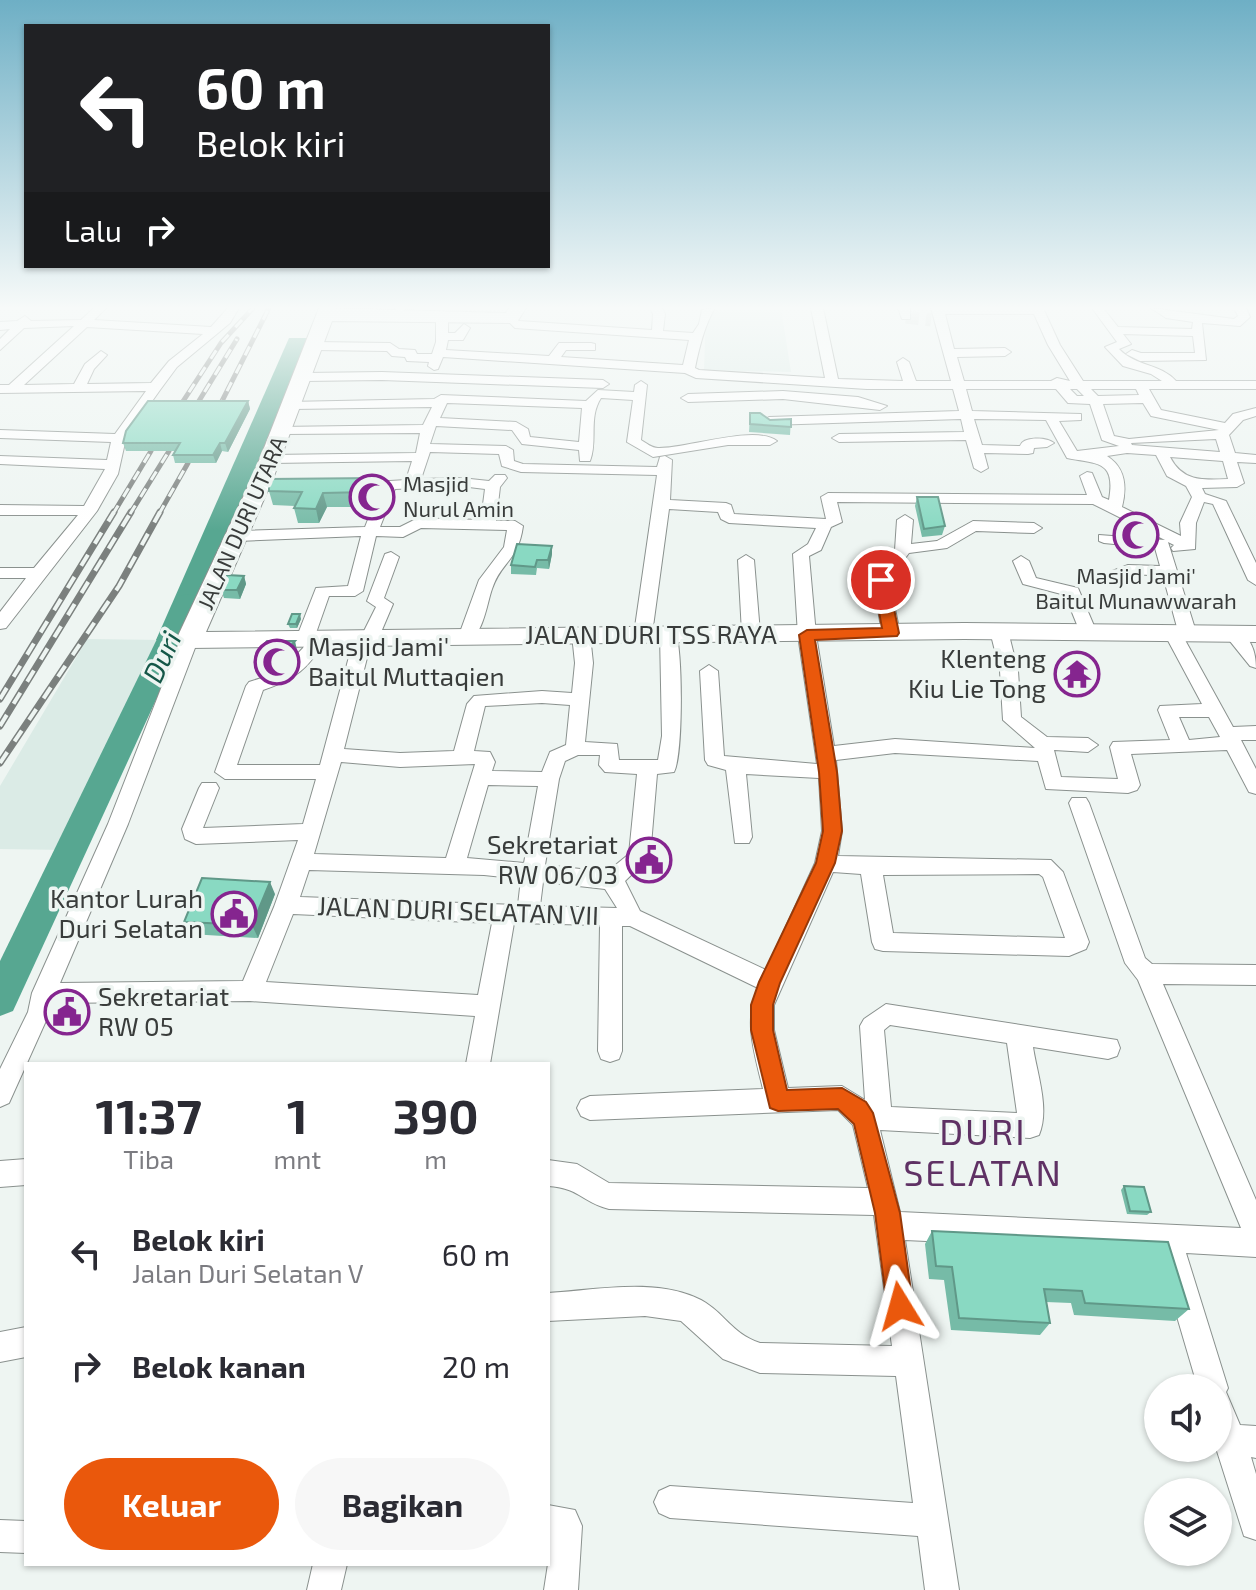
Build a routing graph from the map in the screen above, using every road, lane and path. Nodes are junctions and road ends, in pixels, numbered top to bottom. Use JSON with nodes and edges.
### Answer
{"nodes":[{"id":1,"x":81,"y":382,"type":"edge"},
{"id":2,"x":159,"y":382,"type":"edge"},
{"id":3,"x":302,"y":382,"type":"edge"},
{"id":4,"x":447,"y":382,"type":"edge"},
{"id":5,"x":497,"y":382,"type":"edge"},
{"id":6,"x":603,"y":382,"type":"edge"},
{"id":7,"x":711,"y":382,"type":"edge"},
{"id":8,"x":744,"y":382,"type":"edge"},
{"id":9,"x":827,"y":382,"type":"edge"},
{"id":10,"x":834,"y":382,"type":"edge"},
{"id":11,"x":913,"y":382,"type":"edge"},
{"id":12,"x":972,"y":382,"type":"edge"},
{"id":13,"x":1033,"y":382,"type":"edge"},
{"id":14,"x":1057,"y":382,"type":"edge"},
{"id":15,"x":1061,"y":382,"type":"edge"},
{"id":16,"x":1174,"y":382,"type":"edge"},
{"id":17,"x":1184,"y":382,"type":"edge"},
{"id":18,"x":956,"y":383,"type":"junction"},
{"id":19,"x":1078,"y":383,"type":"junction"},
{"id":20,"x":1254,"y":384,"type":"edge"},
{"id":21,"x":760,"y":385,"type":"junction"},
{"id":22,"x":867,"y":385,"type":"junction"},
{"id":23,"x":914,"y":385,"type":"junction"},
{"id":24,"x":1129,"y":386,"type":"junction"},
{"id":25,"x":79,"y":387,"type":"junction"},
{"id":26,"x":155,"y":387,"type":"junction"},
{"id":27,"x":11,"y":388,"type":"edge"},
{"id":28,"x":600,"y":389,"type":"junction"},
{"id":29,"x":688,"y":398,"type":"dead end"},
{"id":30,"x":1147,"y":399,"type":"junction"},
{"id":31,"x":1095,"y":400,"type":"junction"},
{"id":32,"x":441,"y":401,"type":"junction"},
{"id":33,"x":1,"y":405,"type":"edge"},
{"id":34,"x":293,"y":405,"type":"junction"},
{"id":35,"x":588,"y":405,"type":"junction"},
{"id":36,"x":881,"y":411,"type":"junction"},
{"id":37,"x":1256,"y":412,"type":"edge"},
{"id":38,"x":926,"y":414,"type":"junction"},
{"id":39,"x":1045,"y":416,"type":"junction"},
{"id":40,"x":965,"y":417,"type":"junction"},
{"id":41,"x":1076,"y":417,"type":"dead end"},
{"id":42,"x":769,"y":421,"type":"junction"},
{"id":43,"x":431,"y":425,"type":"junction"},
{"id":44,"x":283,"y":430,"type":"junction"},
{"id":45,"x":1226,"y":431,"type":"junction"},
{"id":46,"x":0,"y":434,"type":"edge"},
{"id":47,"x":119,"y":438,"type":"junction"},
{"id":48,"x":839,"y":438,"type":"dead end"},
{"id":49,"x":974,"y":442,"type":"junction"},
{"id":50,"x":1047,"y":443,"type":"dead end"},
{"id":51,"x":1114,"y":444,"type":"junction"},
{"id":52,"x":580,"y":447,"type":"junction"},
{"id":53,"x":1161,"y":452,"type":"junction"},
{"id":54,"x":422,"y":453,"type":"junction"},
{"id":55,"x":666,"y":453,"type":"junction"},
{"id":56,"x":1096,"y":457,"type":"junction"},
{"id":57,"x":1228,"y":457,"type":"junction"},
{"id":58,"x":271,"y":459,"type":"junction"},
{"id":59,"x":1256,"y":459,"type":"edge"},
{"id":60,"x":0,"y":460,"type":"edge"},
{"id":61,"x":112,"y":465,"type":"junction"},
{"id":62,"x":568,"y":468,"type":"junction"},
{"id":63,"x":981,"y":468,"type":"dead end"},
{"id":64,"x":503,"y":469,"type":"junction"},
{"id":65,"x":587,"y":469,"type":"junction"},
{"id":66,"x":664,"y":471,"type":"junction"},
{"id":67,"x":1087,"y":476,"type":"dead end"},
{"id":68,"x":390,"y":484,"type":"junction"},
{"id":69,"x":412,"y":484,"type":"junction"},
{"id":70,"x":362,"y":485,"type":"edge"},
{"id":71,"x":1195,"y":490,"type":"junction"},
{"id":72,"x":1096,"y":500,"type":"junction"},
{"id":73,"x":662,"y":504,"type":"junction"},
{"id":74,"x":1114,"y":508,"type":"junction"},
{"id":75,"x":0,"y":510,"type":"edge"},
{"id":76,"x":89,"y":511,"type":"junction"},
{"id":77,"x":905,"y":520,"type":"dead end"},
{"id":78,"x":488,"y":524,"type":"junction"},
{"id":79,"x":825,"y":524,"type":"junction"},
{"id":80,"x":1034,"y":528,"type":"dead end"},
{"id":81,"x":372,"y":530,"type":"junction"},
{"id":82,"x":238,"y":536,"type":"junction"},
{"id":83,"x":1104,"y":538,"type":"dead end"},
{"id":84,"x":1189,"y":546,"type":"junction"},
{"id":85,"x":1163,"y":548,"type":"junction"},
{"id":86,"x":904,"y":549,"type":"junction"},
{"id":87,"x":391,"y":557,"type":"dead end"},
{"id":88,"x":746,"y":560,"type":"dead end"},
{"id":89,"x":1021,"y":561,"type":"dead end"},
{"id":90,"x":1168,"y":571,"type":"junction"},
{"id":91,"x":0,"y":573,"type":"edge"},
{"id":92,"x":38,"y":573,"type":"junction"},
{"id":93,"x":1110,"y":575,"type":"dead end"},
{"id":94,"x":1256,"y":580,"type":"edge"},
{"id":95,"x":8,"y":601,"type":"edge"},
{"id":96,"x":0,"y":624,"type":"edge"},
{"id":97,"x":999,"y":631,"type":"junction"},
{"id":98,"x":751,"y":633,"type":"junction"},
{"id":99,"x":891,"y":633,"type":"junction"},
{"id":100,"x":1088,"y":633,"type":"junction"},
{"id":101,"x":643,"y":634,"type":"junction"},
{"id":102,"x":669,"y":634,"type":"junction"},
{"id":103,"x":1245,"y":634,"type":"edge"},
{"id":104,"x":468,"y":635,"type":"junction"},
{"id":105,"x":581,"y":635,"type":"junction"},
{"id":106,"x":807,"y":635,"type":"junction"},
{"id":107,"x":1181,"y":635,"type":"junction"},
{"id":108,"x":311,"y":638,"type":"junction"},
{"id":109,"x":366,"y":638,"type":"junction"},
{"id":110,"x":189,"y":640,"type":"junction"},
{"id":111,"x":1256,"y":662,"type":"edge"},
{"id":112,"x":709,"y":671,"type":"dead end"},
{"id":113,"x":579,"y":700,"type":"junction"},
{"id":114,"x":1214,"y":711,"type":"junction"},
{"id":115,"x":1256,"y":733,"type":"edge"},
{"id":116,"x":1230,"y":739,"type":"junction"},
{"id":117,"x":1088,"y":745,"type":"dead end"},
{"id":118,"x":1182,"y":747,"type":"junction"},
{"id":119,"x":575,"y":748,"type":"junction"},
{"id":120,"x":1044,"y":749,"type":"junction"},
{"id":121,"x":462,"y":758,"type":"junction"},
{"id":122,"x":330,"y":763,"type":"junction"},
{"id":123,"x":827,"y":763,"type":"junction"},
{"id":124,"x":735,"y":766,"type":"junction"},
{"id":125,"x":648,"y":767,"type":"junction"},
{"id":126,"x":480,"y":778,"type":"junction"},
{"id":127,"x":549,"y":779,"type":"junction"},
{"id":128,"x":1256,"y":787,"type":"edge"},
{"id":129,"x":209,"y":788,"type":"dead end"},
{"id":130,"x":1079,"y":803,"type":"dead end"},
{"id":131,"x":310,"y":832,"type":"junction"},
{"id":132,"x":742,"y":837,"type":"dead end"},
{"id":133,"x":300,"y":862,"type":"junction"},
{"id":134,"x":826,"y":863,"type":"junction"},
{"id":135,"x":454,"y":867,"type":"junction"},
{"id":136,"x":871,"y":867,"type":"junction"},
{"id":137,"x":533,"y":873,"type":"junction"},
{"id":138,"x":611,"y":881,"type":"junction"},
{"id":139,"x":284,"y":905,"type":"junction"},
{"id":140,"x":528,"y":910,"type":"dead end"},
{"id":141,"x":504,"y":915,"type":"junction"},
{"id":142,"x":622,"y":917,"type":"junction"},
{"id":143,"x":1147,"y":974,"type":"junction"},
{"id":144,"x":1256,"y":975,"type":"edge"},
{"id":145,"x":769,"y":982,"type":"junction"},
{"id":146,"x":250,"y":991,"type":"junction"},
{"id":147,"x":44,"y":993,"type":"junction"},
{"id":148,"x":486,"y":1006,"type":"junction"},
{"id":149,"x":1018,"y":1034,"type":"junction"},
{"id":150,"x":1108,"y":1048,"type":"dead end"},
{"id":151,"x":610,"y":1051,"type":"dead end"},
{"id":152,"x":478,"y":1062,"type":"edge"},
{"id":153,"x":0,"y":1095,"type":"edge"},
{"id":154,"x":778,"y":1101,"type":"junction"},
{"id":155,"x":590,"y":1108,"type":"dead end"},
{"id":156,"x":869,"y":1112,"type":"junction"},
{"id":157,"x":24,"y":1172,"type":"edge"},
{"id":158,"x":550,"y":1173,"type":"edge"},
{"id":159,"x":0,"y":1174,"type":"edge"},
{"id":160,"x":887,"y":1213,"type":"junction"},
{"id":161,"x":1062,"y":1222,"type":"dead end"},
{"id":162,"x":1256,"y":1225,"type":"edge"},
{"id":163,"x":1167,"y":1237,"type":"junction"},
{"id":164,"x":1256,"y":1243,"type":"edge"},
{"id":165,"x":550,"y":1307,"type":"edge"},
{"id":166,"x":24,"y":1342,"type":"edge"},
{"id":167,"x":0,"y":1347,"type":"edge"},
{"id":168,"x":907,"y":1361,"type":"junction"},
{"id":169,"x":1209,"y":1374,"type":"edge"},
{"id":170,"x":1242,"y":1441,"type":"edge"},
{"id":171,"x":670,"y":1502,"type":"dead end"},
{"id":172,"x":550,"y":1521,"type":"edge"},
{"id":173,"x":932,"y":1521,"type":"junction"},
{"id":174,"x":1256,"y":1524,"type":"edge"},
{"id":175,"x":0,"y":1536,"type":"edge"},
{"id":176,"x":24,"y":1537,"type":"edge"},
{"id":177,"x":561,"y":1590,"type":"edge"},
{"id":178,"x":942,"y":1590,"type":"edge"}],
"edges":[{"from":1,"to":25,"type":"street"},
{"from":2,"to":26,"type":"street"},
{"from":3,"to":34,"type":"street","name":"JALAN DURI UTARA"},
{"from":4,"to":32,"type":"street"},
{"from":5,"to":28,"type":"street"},
{"from":6,"to":28,"type":"street"},
{"from":7,"to":21,"type":"street"},
{"from":8,"to":21,"type":"street"},
{"from":9,"to":21,"type":"street"},
{"from":10,"to":22,"type":"street"},
{"from":11,"to":23,"type":"street"},
{"from":12,"to":18,"type":"street"},
{"from":13,"to":39,"type":"street"},
{"from":14,"to":31,"type":"street"},
{"from":15,"to":19,"type":"street"},
{"from":16,"to":24,"type":"street"},
{"from":17,"to":20,"type":"street"},
{"from":18,"to":23,"type":"street"},
{"from":18,"to":40,"type":"street"},
{"from":19,"to":24,"type":"street"},
{"from":19,"to":31,"type":"street"},
{"from":21,"to":29,"type":"street"},
{"from":21,"to":36,"type":"street"},
{"from":21,"to":42,"type":"street"},
{"from":22,"to":23,"type":"street"},
{"from":22,"to":36,"type":"street"},
{"from":23,"to":38,"type":"street"},
{"from":24,"to":30,"type":"street"},
{"from":25,"to":26,"type":"street"},
{"from":25,"to":27,"type":"street"},
{"from":26,"to":47,"type":"street"},
{"from":27,"to":33,"type":"street"},
{"from":28,"to":35,"type":"street"},
{"from":28,"to":55,"type":"street"},
{"from":30,"to":31,"type":"street"},
{"from":30,"to":45,"type":"street"},
{"from":31,"to":51,"type":"street"},
{"from":32,"to":34,"type":"street"},
{"from":32,"to":35,"type":"street"},
{"from":32,"to":43,"type":"street"},
{"from":34,"to":44,"type":"street","name":"JALAN DURI UTARA"},
{"from":35,"to":52,"type":"street"},
{"from":36,"to":38,"type":"street"},
{"from":36,"to":42,"type":"street"},
{"from":37,"to":45,"type":"street"},
{"from":38,"to":40,"type":"street"},
{"from":39,"to":40,"type":"street"},
{"from":39,"to":41,"type":"street"},
{"from":39,"to":56,"type":"street"},
{"from":40,"to":49,"type":"street"},
{"from":42,"to":55,"type":"street"},
{"from":43,"to":44,"type":"street"},
{"from":43,"to":52,"type":"street"},
{"from":43,"to":54,"type":"street"},
{"from":44,"to":58,"type":"street","name":"JALAN DURI UTARA"},
{"from":45,"to":51,"type":"street"},
{"from":45,"to":57,"type":"street"},
{"from":46,"to":47,"type":"street"},
{"from":47,"to":61,"type":"street"},
{"from":48,"to":49,"type":"street"},
{"from":49,"to":50,"type":"street"},
{"from":49,"to":63,"type":"street"},
{"from":51,"to":53,"type":"street"},
{"from":51,"to":56,"type":"street"},
{"from":52,"to":62,"type":"street"},
{"from":52,"to":65,"type":"street"},
{"from":53,"to":57,"type":"street"},
{"from":53,"to":71,"type":"street"},
{"from":54,"to":58,"type":"street"},
{"from":54,"to":64,"type":"street"},
{"from":54,"to":69,"type":"street"},
{"from":55,"to":66,"type":"street"},
{"from":56,"to":74,"type":"street"},
{"from":57,"to":59,"type":"street"},
{"from":57,"to":71,"type":"street"},
{"from":58,"to":82,"type":"street","name":"JALAN DURI UTARA"},
{"from":60,"to":61,"type":"street"},
{"from":61,"to":76,"type":"street"},
{"from":62,"to":64,"type":"street"},
{"from":62,"to":65,"type":"street"},
{"from":64,"to":69,"type":"street"},
{"from":64,"to":78,"type":"street"},
{"from":65,"to":66,"type":"street"},
{"from":66,"to":73,"type":"street"},
{"from":67,"to":72,"type":"street"},
{"from":68,"to":69,"type":"street"},
{"from":68,"to":70,"type":"street"},
{"from":68,"to":81,"type":"street"},
{"from":71,"to":84,"type":"street"},
{"from":71,"to":94,"type":"street"},
{"from":72,"to":74,"type":"street"},
{"from":72,"to":79,"type":"street"},
{"from":73,"to":79,"type":"street"},
{"from":73,"to":101,"type":"street"},
{"from":74,"to":84,"type":"street"},
{"from":75,"to":76,"type":"street"},
{"from":76,"to":92,"type":"street"},
{"from":77,"to":86,"type":"street"},
{"from":78,"to":81,"type":"street"},
{"from":78,"to":104,"type":"street"},
{"from":79,"to":106,"type":"street"},
{"from":80,"to":86,"type":"street"},
{"from":81,"to":82,"type":"street"},
{"from":81,"to":108,"type":"street"},
{"from":82,"to":110,"type":"street","name":"JALAN DURI UTARA"},
{"from":83,"to":85,"type":"street"},
{"from":84,"to":85,"type":"street"},
{"from":85,"to":90,"type":"street"},
{"from":86,"to":99,"type":"street"},
{"from":87,"to":109,"type":"street"},
{"from":88,"to":98,"type":"street"},
{"from":89,"to":100,"type":"street"},
{"from":90,"to":93,"type":"street"},
{"from":90,"to":107,"type":"street"},
{"from":91,"to":92,"type":"street"},
{"from":92,"to":95,"type":"street"},
{"from":95,"to":96,"type":"street"},
{"from":97,"to":99,"type":"street","name":"JALAN DURI TSS RAYA"},
{"from":97,"to":100,"type":"street","name":"JALAN DURI TSS RAYA"},
{"from":97,"to":120,"type":"street"},
{"from":98,"to":102,"type":"street","name":"JALAN DURI TSS RAYA"},
{"from":98,"to":106,"type":"street","name":"JALAN DURI TSS RAYA"},
{"from":99,"to":106,"type":"street","name":"JALAN DURI TSS RAYA"},
{"from":100,"to":107,"type":"street","name":"JALAN DURI TSS RAYA"},
{"from":101,"to":102,"type":"street","name":"JALAN DURI TSS RAYA"},
{"from":101,"to":105,"type":"street","name":"JALAN DURI TSS RAYA"},
{"from":102,"to":125,"type":"street"},
{"from":103,"to":107,"type":"street","name":"JALAN DURI TSS RAYA"},
{"from":103,"to":111,"type":"street"},
{"from":104,"to":105,"type":"street","name":"JALAN DURI TSS RAYA"},
{"from":104,"to":109,"type":"street","name":"JALAN DURI TSS RAYA"},
{"from":105,"to":113,"type":"street"},
{"from":106,"to":123,"type":"street"},
{"from":107,"to":114,"type":"street"},
{"from":108,"to":109,"type":"street","name":"JALAN DURI TSS RAYA"},
{"from":108,"to":110,"type":"street","name":"JALAN DURI TSS RAYA"},
{"from":108,"to":122,"type":"street"},
{"from":109,"to":122,"type":"street"},
{"from":110,"to":147,"type":"street"},
{"from":112,"to":124,"type":"street"},
{"from":113,"to":119,"type":"street"},
{"from":113,"to":121,"type":"street"},
{"from":114,"to":116,"type":"street"},
{"from":114,"to":118,"type":"street"},
{"from":115,"to":116,"type":"street"},
{"from":116,"to":118,"type":"street"},
{"from":116,"to":128,"type":"street"},
{"from":117,"to":120,"type":"street"},
{"from":118,"to":120,"type":"street"},
{"from":119,"to":125,"type":"street"},
{"from":119,"to":127,"type":"street"},
{"from":120,"to":123,"type":"street"},
{"from":121,"to":122,"type":"street"},
{"from":121,"to":126,"type":"street"},
{"from":122,"to":131,"type":"street"},
{"from":123,"to":124,"type":"street"},
{"from":123,"to":134,"type":"street"},
{"from":124,"to":132,"type":"street"},
{"from":125,"to":138,"type":"street"},
{"from":126,"to":127,"type":"street"},
{"from":126,"to":135,"type":"street"},
{"from":127,"to":137,"type":"street"},
{"from":129,"to":131,"type":"street"},
{"from":130,"to":143,"type":"street"},
{"from":131,"to":133,"type":"street"},
{"from":133,"to":135,"type":"street"},
{"from":133,"to":139,"type":"street"},
{"from":134,"to":136,"type":"street"},
{"from":134,"to":145,"type":"street"},
{"from":135,"to":137,"type":"street"},
{"from":136,"to":136,"type":"street"},
{"from":137,"to":138,"type":"street"},
{"from":137,"to":140,"type":"street"},
{"from":138,"to":142,"type":"street"},
{"from":139,"to":141,"type":"street","name":"JALAN DURI SELATAN VII"},
{"from":139,"to":146,"type":"street"},
{"from":141,"to":142,"type":"street","name":"JALAN DURI SELATAN VII"},
{"from":141,"to":148,"type":"street"},
{"from":142,"to":145,"type":"street"},
{"from":142,"to":151,"type":"street"},
{"from":143,"to":144,"type":"street"},
{"from":143,"to":162,"type":"street"},
{"from":145,"to":154,"type":"street"},
{"from":146,"to":147,"type":"street"},
{"from":146,"to":148,"type":"street"},
{"from":147,"to":153,"type":"street"},
{"from":148,"to":152,"type":"street"},
{"from":149,"to":150,"type":"street"},
{"from":149,"to":156,"type":"street"},
{"from":149,"to":156,"type":"street"},
{"from":154,"to":155,"type":"street"},
{"from":154,"to":156,"type":"street"},
{"from":156,"to":160,"type":"street"},
{"from":157,"to":159,"type":"street"},
{"from":158,"to":160,"type":"street"},
{"from":160,"to":161,"type":"street"},
{"from":160,"to":163,"type":"street"},
{"from":160,"to":168,"type":"street"},
{"from":163,"to":164,"type":"street"},
{"from":163,"to":169,"type":"street"},
{"from":165,"to":168,"type":"street"},
{"from":166,"to":167,"type":"street"},
{"from":168,"to":173,"type":"street"},
{"from":170,"to":174,"type":"street"},
{"from":171,"to":173,"type":"street"},
{"from":172,"to":177,"type":"street"},
{"from":173,"to":178,"type":"street"},
{"from":175,"to":176,"type":"street"}]}
